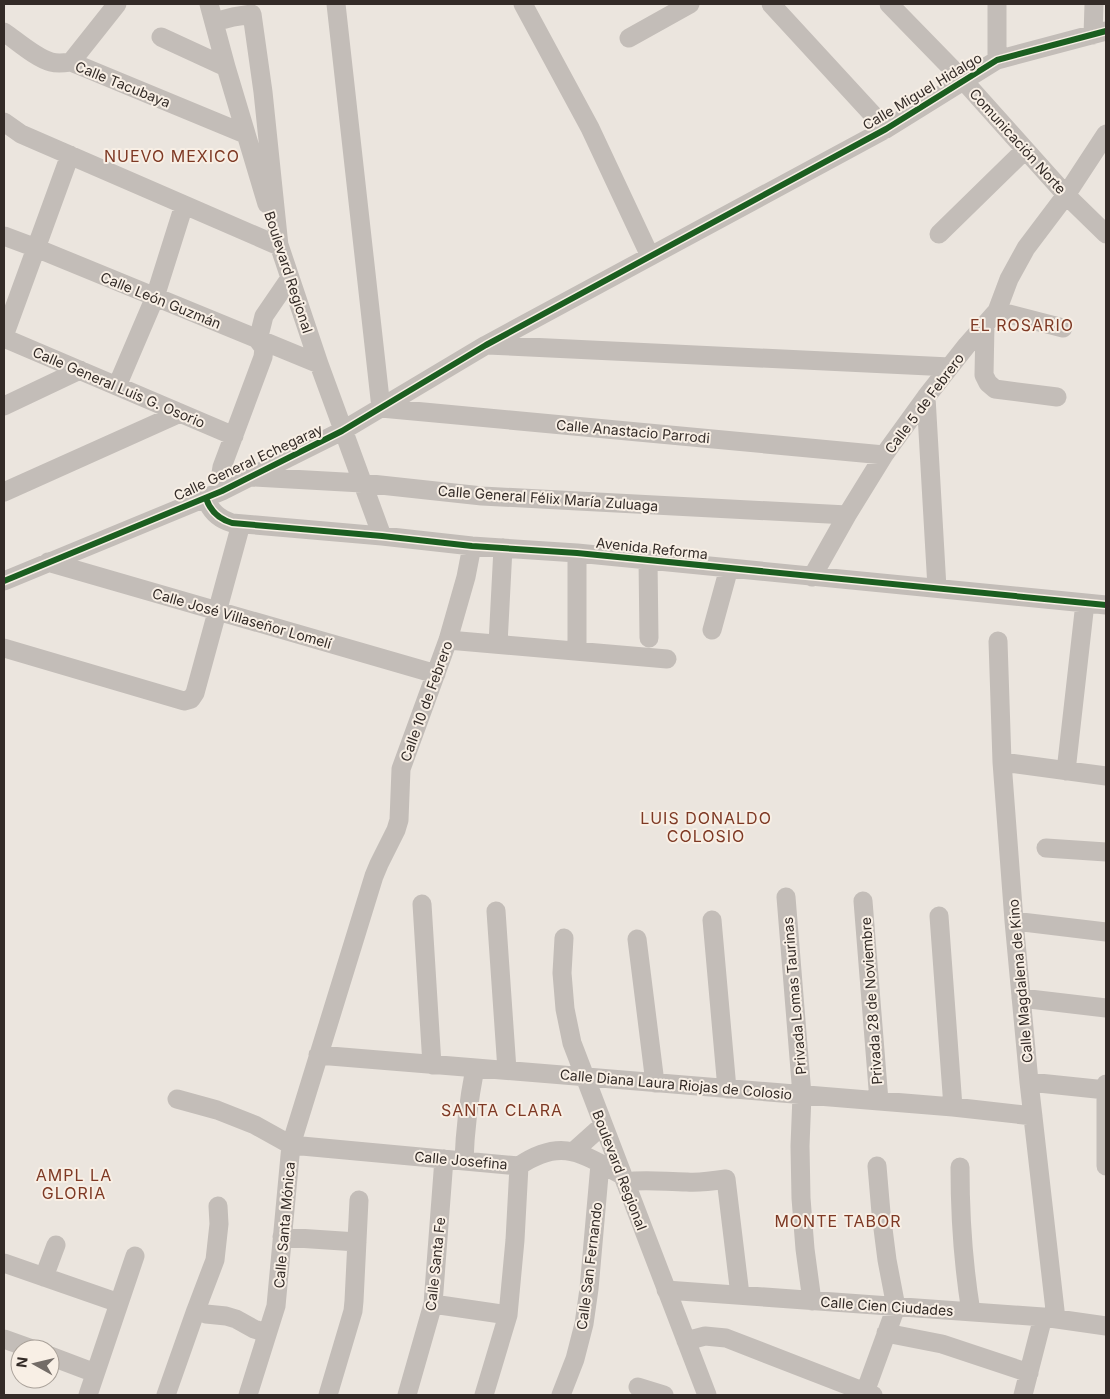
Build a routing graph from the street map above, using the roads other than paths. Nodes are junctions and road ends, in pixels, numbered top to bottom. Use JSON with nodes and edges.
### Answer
{"nodes":[{"id":1,"x":118,"y":4,"type":"edge"},
{"id":2,"x":209,"y":4,"type":"edge"},
{"id":3,"x":336,"y":4,"type":"edge"},
{"id":4,"x":523,"y":4,"type":"edge"},
{"id":5,"x":690,"y":4,"type":"edge"},
{"id":6,"x":771,"y":4,"type":"edge"},
{"id":7,"x":889,"y":4,"type":"edge"},
{"id":8,"x":997,"y":4,"type":"edge"},
{"id":9,"x":1094,"y":4,"type":"edge"},
{"id":10,"x":214,"y":22,"type":"junction"},
{"id":11,"x":4,"y":32,"type":"edge"},
{"id":12,"x":1100,"y":33,"type":"edge"},
{"id":13,"x":161,"y":37,"type":"dead end"},
{"id":14,"x":629,"y":38,"type":"dead end"},
{"id":15,"x":997,"y":60,"type":"junction"},
{"id":16,"x":71,"y":62,"type":"junction"},
{"id":17,"x":226,"y":66,"type":"junction"},
{"id":18,"x":963,"y":80,"type":"junction"},
{"id":19,"x":4,"y":122,"type":"edge"},
{"id":20,"x":886,"y":129,"type":"junction"},
{"id":21,"x":245,"y":134,"type":"junction"},
{"id":22,"x":1106,"y":134,"type":"edge"},
{"id":23,"x":1025,"y":150,"type":"junction"},
{"id":24,"x":70,"y":156,"type":"junction"},
{"id":25,"x":1066,"y":195,"type":"junction"},
{"id":26,"x":184,"y":205,"type":"junction"},
{"id":27,"x":1105,"y":230,"type":"edge"},
{"id":28,"x":939,"y":234,"type":"dead end"},
{"id":29,"x":4,"y":236,"type":"edge"},
{"id":30,"x":279,"y":246,"type":"junction"},
{"id":31,"x":36,"y":248,"type":"junction"},
{"id":32,"x":650,"y":256,"type":"junction"},
{"id":33,"x":290,"y":278,"type":"junction"},
{"id":34,"x":155,"y":297,"type":"junction"},
{"id":35,"x":991,"y":318,"type":"junction"},
{"id":36,"x":1063,"y":328,"type":"dead end"},
{"id":37,"x":4,"y":337,"type":"edge"},
{"id":38,"x":258,"y":340,"type":"junction"},
{"id":39,"x":486,"y":345,"type":"junction"},
{"id":40,"x":319,"y":364,"type":"junction"},
{"id":41,"x":950,"y":366,"type":"junction"},
{"id":42,"x":80,"y":370,"type":"junction"},
{"id":43,"x":117,"y":386,"type":"junction"},
{"id":44,"x":926,"y":397,"type":"junction"},
{"id":45,"x":1057,"y":397,"type":"dead end"},
{"id":46,"x":4,"y":406,"type":"edge"},
{"id":47,"x":381,"y":408,"type":"junction"},
{"id":48,"x":180,"y":413,"type":"junction"},
{"id":49,"x":342,"y":431,"type":"junction"},
{"id":50,"x":234,"y":436,"type":"junction"},
{"id":51,"x":884,"y":455,"type":"junction"},
{"id":52,"x":251,"y":477,"type":"junction"},
{"id":53,"x":362,"y":483,"type":"junction"},
{"id":54,"x":4,"y":492,"type":"edge"},
{"id":55,"x":214,"y":495,"type":"junction"},
{"id":56,"x":846,"y":515,"type":"junction"},
{"id":57,"x":241,"y":524,"type":"junction"},
{"id":58,"x":382,"y":536,"type":"junction"},
{"id":59,"x":472,"y":546,"type":"junction"},
{"id":60,"x":503,"y":548,"type":"junction"},
{"id":61,"x":577,"y":553,"type":"junction"},
{"id":62,"x":648,"y":560,"type":"junction"},
{"id":63,"x":48,"y":562,"type":"junction"},
{"id":64,"x":729,"y":568,"type":"junction"},
{"id":65,"x":6,"y":575,"type":"edge"},
{"id":66,"x":812,"y":577,"type":"junction"},
{"id":67,"x":937,"y":588,"type":"junction"},
{"id":68,"x":1085,"y":603,"type":"junction"},
{"id":69,"x":1106,"y":605,"type":"edge"},
{"id":70,"x":218,"y":611,"type":"junction"},
{"id":71,"x":712,"y":630,"type":"dead end"},
{"id":72,"x":649,"y":638,"type":"dead end"},
{"id":73,"x":448,"y":640,"type":"junction"},
{"id":74,"x":998,"y":641,"type":"dead end"},
{"id":75,"x":498,"y":644,"type":"junction"},
{"id":76,"x":4,"y":648,"type":"edge"},
{"id":77,"x":577,"y":651,"type":"junction"},
{"id":78,"x":667,"y":659,"type":"dead end"},
{"id":79,"x":436,"y":674,"type":"junction"},
{"id":80,"x":1002,"y":762,"type":"junction"},
{"id":81,"x":1066,"y":770,"type":"junction"},
{"id":82,"x":1106,"y":776,"type":"edge"},
{"id":83,"x":1046,"y":848,"type":"dead end"},
{"id":84,"x":1106,"y":852,"type":"edge"},
{"id":85,"x":786,"y":897,"type":"dead end"},
{"id":86,"x":863,"y":901,"type":"dead end"},
{"id":87,"x":422,"y":904,"type":"dead end"},
{"id":88,"x":496,"y":911,"type":"dead end"},
{"id":89,"x":939,"y":916,"type":"dead end"},
{"id":90,"x":712,"y":920,"type":"dead end"},
{"id":91,"x":1014,"y":921,"type":"junction"},
{"id":92,"x":1106,"y":932,"type":"edge"},
{"id":93,"x":564,"y":938,"type":"dead end"},
{"id":94,"x":637,"y":939,"type":"dead end"},
{"id":95,"x":1021,"y":998,"type":"junction"},
{"id":96,"x":1106,"y":1008,"type":"edge"},
{"id":97,"x":318,"y":1055,"type":"junction"},
{"id":98,"x":432,"y":1064,"type":"junction"},
{"id":99,"x":475,"y":1068,"type":"junction"},
{"id":100,"x":507,"y":1070,"type":"junction"},
{"id":101,"x":584,"y":1076,"type":"junction"},
{"id":102,"x":1030,"y":1082,"type":"junction"},
{"id":103,"x":655,"y":1083,"type":"junction"},
{"id":104,"x":1106,"y":1084,"type":"edge"},
{"id":105,"x":727,"y":1089,"type":"junction"},
{"id":106,"x":1106,"y":1090,"type":"edge"},
{"id":107,"x":802,"y":1095,"type":"junction"},
{"id":108,"x":177,"y":1099,"type":"dead end"},
{"id":109,"x":879,"y":1101,"type":"junction"},
{"id":110,"x":954,"y":1107,"type":"junction"},
{"id":111,"x":1033,"y":1116,"type":"junction"},
{"id":112,"x":603,"y":1125,"type":"junction"},
{"id":113,"x":291,"y":1145,"type":"junction"},
{"id":114,"x":574,"y":1151,"type":"junction"},
{"id":115,"x":444,"y":1159,"type":"junction"},
{"id":116,"x":464,"y":1160,"type":"junction"},
{"id":117,"x":600,"y":1164,"type":"junction"},
{"id":118,"x":519,"y":1166,"type":"junction"},
{"id":119,"x":876,"y":1166,"type":"dead end"},
{"id":120,"x":1106,"y":1166,"type":"edge"},
{"id":121,"x":960,"y":1167,"type":"dead end"},
{"id":122,"x":625,"y":1183,"type":"junction"},
{"id":123,"x":359,"y":1200,"type":"dead end"},
{"id":124,"x":597,"y":1203,"type":"junction"},
{"id":125,"x":218,"y":1206,"type":"dead end"},
{"id":126,"x":282,"y":1238,"type":"junction"},
{"id":127,"x":357,"y":1242,"type":"junction"},
{"id":128,"x":56,"y":1245,"type":"dead end"},
{"id":129,"x":135,"y":1256,"type":"dead end"},
{"id":130,"x":4,"y":1263,"type":"edge"},
{"id":131,"x":44,"y":1277,"type":"junction"},
{"id":132,"x":666,"y":1290,"type":"junction"},
{"id":133,"x":740,"y":1295,"type":"junction"},
{"id":134,"x":812,"y":1301,"type":"junction"},
{"id":135,"x":119,"y":1303,"type":"junction"},
{"id":136,"x":433,"y":1304,"type":"junction"},
{"id":137,"x":896,"y":1307,"type":"junction"},
{"id":138,"x":196,"y":1310,"type":"junction"},
{"id":139,"x":971,"y":1312,"type":"junction"},
{"id":140,"x":508,"y":1315,"type":"junction"},
{"id":141,"x":1050,"y":1318,"type":"junction"},
{"id":142,"x":1106,"y":1326,"type":"edge"},
{"id":143,"x":267,"y":1333,"type":"junction"},
{"id":144,"x":886,"y":1333,"type":"junction"},
{"id":145,"x":686,"y":1341,"type":"junction"},
{"id":146,"x":60,"y":1360,"type":"edge"},
{"id":147,"x":95,"y":1373,"type":"junction"},
{"id":148,"x":1029,"y":1373,"type":"junction"},
{"id":149,"x":638,"y":1387,"type":"dead end"},
{"id":150,"x":868,"y":1394,"type":"edge"},
{"id":151,"x":88,"y":1395,"type":"edge"},
{"id":152,"x":166,"y":1395,"type":"edge"},
{"id":153,"x":248,"y":1395,"type":"edge"},
{"id":154,"x":328,"y":1395,"type":"edge"},
{"id":155,"x":407,"y":1395,"type":"edge"},
{"id":156,"x":484,"y":1395,"type":"edge"},
{"id":157,"x":561,"y":1395,"type":"edge"},
{"id":158,"x":664,"y":1395,"type":"edge"},
{"id":159,"x":707,"y":1395,"type":"edge"},
{"id":160,"x":1023,"y":1395,"type":"edge"}],
"edges":[{"from":1,"to":16,"type":"street"},
{"from":2,"to":10,"type":"street","name":"Boulevard Regional"},
{"from":3,"to":47,"type":"street"},
{"from":4,"to":32,"type":"street"},
{"from":5,"to":14,"type":"street"},
{"from":6,"to":20,"type":"street"},
{"from":7,"to":18,"type":"street","name":"Comunicación Norte"},
{"from":8,"to":15,"type":"street"},
{"from":9,"to":12,"type":"street"},
{"from":10,"to":17,"type":"street","name":"Boulevard Regional"},
{"from":10,"to":30,"type":"street"},
{"from":11,"to":16,"type":"street","name":"Calle Tacubaya"},
{"from":12,"to":15,"type":"street","name":"Calle Miguel Hidalgo"},
{"from":13,"to":17,"type":"street"},
{"from":15,"to":18,"type":"street","name":"Calle Miguel Hidalgo"},
{"from":16,"to":21,"type":"street","name":"Calle Tacubaya"},
{"from":17,"to":21,"type":"street","name":"Boulevard Regional"},
{"from":18,"to":20,"type":"street","name":"Calle Miguel Hidalgo"},
{"from":18,"to":23,"type":"street","name":"Comunicación Norte"},
{"from":19,"to":24,"type":"street"},
{"from":20,"to":32,"type":"street","name":"Calle Miguel Hidalgo"},
{"from":21,"to":30,"type":"street","name":"Boulevard Regional"},
{"from":22,"to":25,"type":"street","name":"Calle 5 de Febrero"},
{"from":23,"to":25,"type":"street","name":"Comunicación Norte"},
{"from":23,"to":28,"type":"street"},
{"from":24,"to":26,"type":"street"},
{"from":24,"to":31,"type":"street"},
{"from":25,"to":27,"type":"street","name":"Comunicación Norte"},
{"from":25,"to":35,"type":"street","name":"Calle 5 de Febrero"},
{"from":26,"to":30,"type":"street"},
{"from":26,"to":34,"type":"street"},
{"from":29,"to":31,"type":"street","name":"Calle León Guzmán"},
{"from":30,"to":33,"type":"street","name":"Boulevard Regional"},
{"from":31,"to":34,"type":"street","name":"Calle León Guzmán"},
{"from":31,"to":37,"type":"street"},
{"from":32,"to":39,"type":"street","name":"Calle General Echegaray"},
{"from":33,"to":38,"type":"street"},
{"from":33,"to":40,"type":"street","name":"Boulevard Regional"},
{"from":34,"to":38,"type":"street","name":"Calle León Guzmán"},
{"from":34,"to":43,"type":"street"},
{"from":35,"to":36,"type":"street"},
{"from":35,"to":41,"type":"street","name":"Calle 5 de Febrero"},
{"from":35,"to":45,"type":"street"},
{"from":37,"to":42,"type":"street","name":"Calle General Luis G. Osorio"},
{"from":38,"to":40,"type":"street","name":"Calle León Guzmán"},
{"from":38,"to":50,"type":"street"},
{"from":39,"to":41,"type":"street"},
{"from":39,"to":47,"type":"street","name":"Calle General Echegaray"},
{"from":40,"to":49,"type":"street","name":"Boulevard Regional"},
{"from":41,"to":44,"type":"street","name":"Calle 5 de Febrero"},
{"from":42,"to":43,"type":"street","name":"Calle General Luis G. Osorio"},
{"from":42,"to":46,"type":"street"},
{"from":43,"to":48,"type":"street","name":"Calle General Luis G. Osorio"},
{"from":44,"to":51,"type":"street","name":"Calle 5 de Febrero"},
{"from":44,"to":67,"type":"street"},
{"from":47,"to":49,"type":"street","name":"Calle General Echegaray"},
{"from":47,"to":51,"type":"street","name":"Calle Anastacio Parrodi"},
{"from":48,"to":50,"type":"street","name":"Calle General Luis G. Osorio"},
{"from":48,"to":54,"type":"street"},
{"from":49,"to":52,"type":"street","name":"Calle General Echegaray"},
{"from":49,"to":53,"type":"street","name":"Boulevard Regional"},
{"from":50,"to":55,"type":"street"},
{"from":51,"to":56,"type":"street","name":"Calle 5 de Febrero"},
{"from":52,"to":53,"type":"street","name":"Calle General Félix María Zuluaga"},
{"from":52,"to":55,"type":"street","name":"Calle General Echegaray"},
{"from":53,"to":56,"type":"street","name":"Calle General Félix María Zuluaga"},
{"from":53,"to":58,"type":"street","name":"Boulevard Regional"},
{"from":55,"to":57,"type":"street","name":"Avenida Reforma"},
{"from":55,"to":63,"type":"street","name":"Calle General Echegaray"},
{"from":56,"to":66,"type":"street","name":"Calle 5 de Febrero"},
{"from":57,"to":58,"type":"street","name":"Avenida Reforma"},
{"from":57,"to":70,"type":"street"},
{"from":58,"to":59,"type":"street","name":"Avenida Reforma"},
{"from":59,"to":60,"type":"street","name":"Avenida Reforma"},
{"from":59,"to":73,"type":"street","name":"Calle 10 de Febrero"},
{"from":60,"to":61,"type":"street","name":"Avenida Reforma"},
{"from":60,"to":75,"type":"street"},
{"from":61,"to":62,"type":"street","name":"Avenida Reforma"},
{"from":61,"to":77,"type":"street"},
{"from":62,"to":64,"type":"street","name":"Avenida Reforma"},
{"from":62,"to":72,"type":"street"},
{"from":63,"to":65,"type":"street","name":"Calle General Echegaray"},
{"from":63,"to":70,"type":"street","name":"Calle José Villaseñor Lomelí"},
{"from":64,"to":66,"type":"street","name":"Avenida Reforma"},
{"from":64,"to":71,"type":"street"},
{"from":66,"to":67,"type":"street","name":"Avenida Reforma"},
{"from":67,"to":68,"type":"street","name":"Avenida Reforma"},
{"from":68,"to":69,"type":"street","name":"Avenida Reforma"},
{"from":68,"to":81,"type":"street"},
{"from":70,"to":76,"type":"street"},
{"from":70,"to":79,"type":"street","name":"Calle José Villaseñor Lomelí"},
{"from":73,"to":75,"type":"street"},
{"from":73,"to":79,"type":"street","name":"Calle 10 de Febrero"},
{"from":74,"to":80,"type":"street","name":"Calle Magdalena de Kino"},
{"from":75,"to":77,"type":"street"},
{"from":77,"to":78,"type":"street"},
{"from":79,"to":97,"type":"street","name":"Calle 10 de Febrero"},
{"from":80,"to":81,"type":"street"},
{"from":80,"to":91,"type":"street","name":"Calle Magdalena de Kino"},
{"from":81,"to":82,"type":"street"},
{"from":83,"to":84,"type":"street"},
{"from":85,"to":107,"type":"street","name":"Privada Lomas Taurinas"},
{"from":86,"to":109,"type":"street","name":"Privada 28 de Noviembre"},
{"from":87,"to":98,"type":"street"},
{"from":88,"to":100,"type":"street"},
{"from":89,"to":110,"type":"street"},
{"from":90,"to":105,"type":"street"},
{"from":91,"to":92,"type":"street"},
{"from":91,"to":95,"type":"street","name":"Calle Magdalena de Kino"},
{"from":93,"to":101,"type":"street","name":"Boulevard Regional"},
{"from":94,"to":103,"type":"street"},
{"from":95,"to":96,"type":"street"},
{"from":95,"to":102,"type":"street","name":"Calle Magdalena de Kino"},
{"from":97,"to":98,"type":"street","name":"Calle Diana Laura Riojas de Colosio"},
{"from":97,"to":113,"type":"street","name":"Calle Santa Mónica"},
{"from":98,"to":99,"type":"street","name":"Calle Diana Laura Riojas de Colosio"},
{"from":99,"to":100,"type":"street","name":"Calle Diana Laura Riojas de Colosio"},
{"from":99,"to":116,"type":"street"},
{"from":100,"to":101,"type":"street","name":"Calle Diana Laura Riojas de Colosio"},
{"from":101,"to":103,"type":"street","name":"Calle Diana Laura Riojas de Colosio"},
{"from":101,"to":112,"type":"street","name":"Boulevard Regional"},
{"from":102,"to":106,"type":"street"},
{"from":102,"to":111,"type":"street","name":"Calle Magdalena de Kino"},
{"from":103,"to":105,"type":"street","name":"Calle Diana Laura Riojas de Colosio"},
{"from":104,"to":106,"type":"street"},
{"from":105,"to":107,"type":"street","name":"Calle Diana Laura Riojas de Colosio"},
{"from":106,"to":120,"type":"street"},
{"from":107,"to":109,"type":"street","name":"Calle Diana Laura Riojas de Colosio"},
{"from":107,"to":134,"type":"street","name":"Privada Lomas Taurinas"},
{"from":108,"to":113,"type":"street"},
{"from":109,"to":110,"type":"street","name":"Calle Diana Laura Riojas de Colosio"},
{"from":110,"to":111,"type":"street","name":"Calle Diana Laura Riojas de Colosio"},
{"from":111,"to":141,"type":"street","name":"Calle Magdalena de Kino"},
{"from":112,"to":114,"type":"street"},
{"from":112,"to":122,"type":"street","name":"Boulevard Regional"},
{"from":113,"to":115,"type":"street","name":"Calle Josefina"},
{"from":113,"to":126,"type":"street","name":"Calle Santa Mónica"},
{"from":114,"to":117,"type":"street","name":"Calle Josefina"},
{"from":114,"to":118,"type":"street","name":"Calle Josefina"},
{"from":115,"to":116,"type":"street","name":"Calle Josefina"},
{"from":115,"to":136,"type":"street","name":"Calle Santa Fe"},
{"from":116,"to":118,"type":"street","name":"Calle Josefina"},
{"from":117,"to":122,"type":"street","name":"Calle Josefina"},
{"from":117,"to":124,"type":"street","name":"Calle San Fernando"},
{"from":118,"to":140,"type":"street"},
{"from":119,"to":137,"type":"street"},
{"from":121,"to":139,"type":"street"},
{"from":122,"to":124,"type":"street"},
{"from":122,"to":132,"type":"street","name":"Boulevard Regional"},
{"from":122,"to":133,"type":"street"},
{"from":123,"to":127,"type":"street"},
{"from":124,"to":157,"type":"street","name":"Calle San Fernando"},
{"from":125,"to":138,"type":"street"},
{"from":126,"to":127,"type":"street"},
{"from":126,"to":143,"type":"street","name":"Calle Santa Mónica"},
{"from":127,"to":154,"type":"street"},
{"from":128,"to":131,"type":"street"},
{"from":129,"to":135,"type":"street"},
{"from":130,"to":131,"type":"street"},
{"from":131,"to":135,"type":"street"},
{"from":132,"to":133,"type":"street","name":"Calle Cien Ciudades"},
{"from":132,"to":145,"type":"street","name":"Boulevard Regional"},
{"from":133,"to":134,"type":"street","name":"Calle Cien Ciudades"},
{"from":134,"to":137,"type":"street","name":"Calle Cien Ciudades"},
{"from":135,"to":147,"type":"street"},
{"from":136,"to":140,"type":"street"},
{"from":136,"to":155,"type":"street","name":"Calle Santa Fe"},
{"from":137,"to":139,"type":"street","name":"Calle Cien Ciudades"},
{"from":137,"to":144,"type":"street"},
{"from":138,"to":143,"type":"street"},
{"from":138,"to":152,"type":"street"},
{"from":139,"to":141,"type":"street","name":"Calle Cien Ciudades"},
{"from":140,"to":156,"type":"street"},
{"from":141,"to":142,"type":"street","name":"Calle Cien Ciudades"},
{"from":141,"to":148,"type":"street","name":"Calle Magdalena de Kino"},
{"from":143,"to":153,"type":"street","name":"Calle Santa Mónica"},
{"from":144,"to":148,"type":"street"},
{"from":144,"to":150,"type":"street"},
{"from":145,"to":150,"type":"street"},
{"from":145,"to":159,"type":"street","name":"Boulevard Regional"},
{"from":146,"to":147,"type":"street"},
{"from":147,"to":151,"type":"street"},
{"from":148,"to":160,"type":"street","name":"Calle Magdalena de Kino"},
{"from":149,"to":158,"type":"street"}]}
